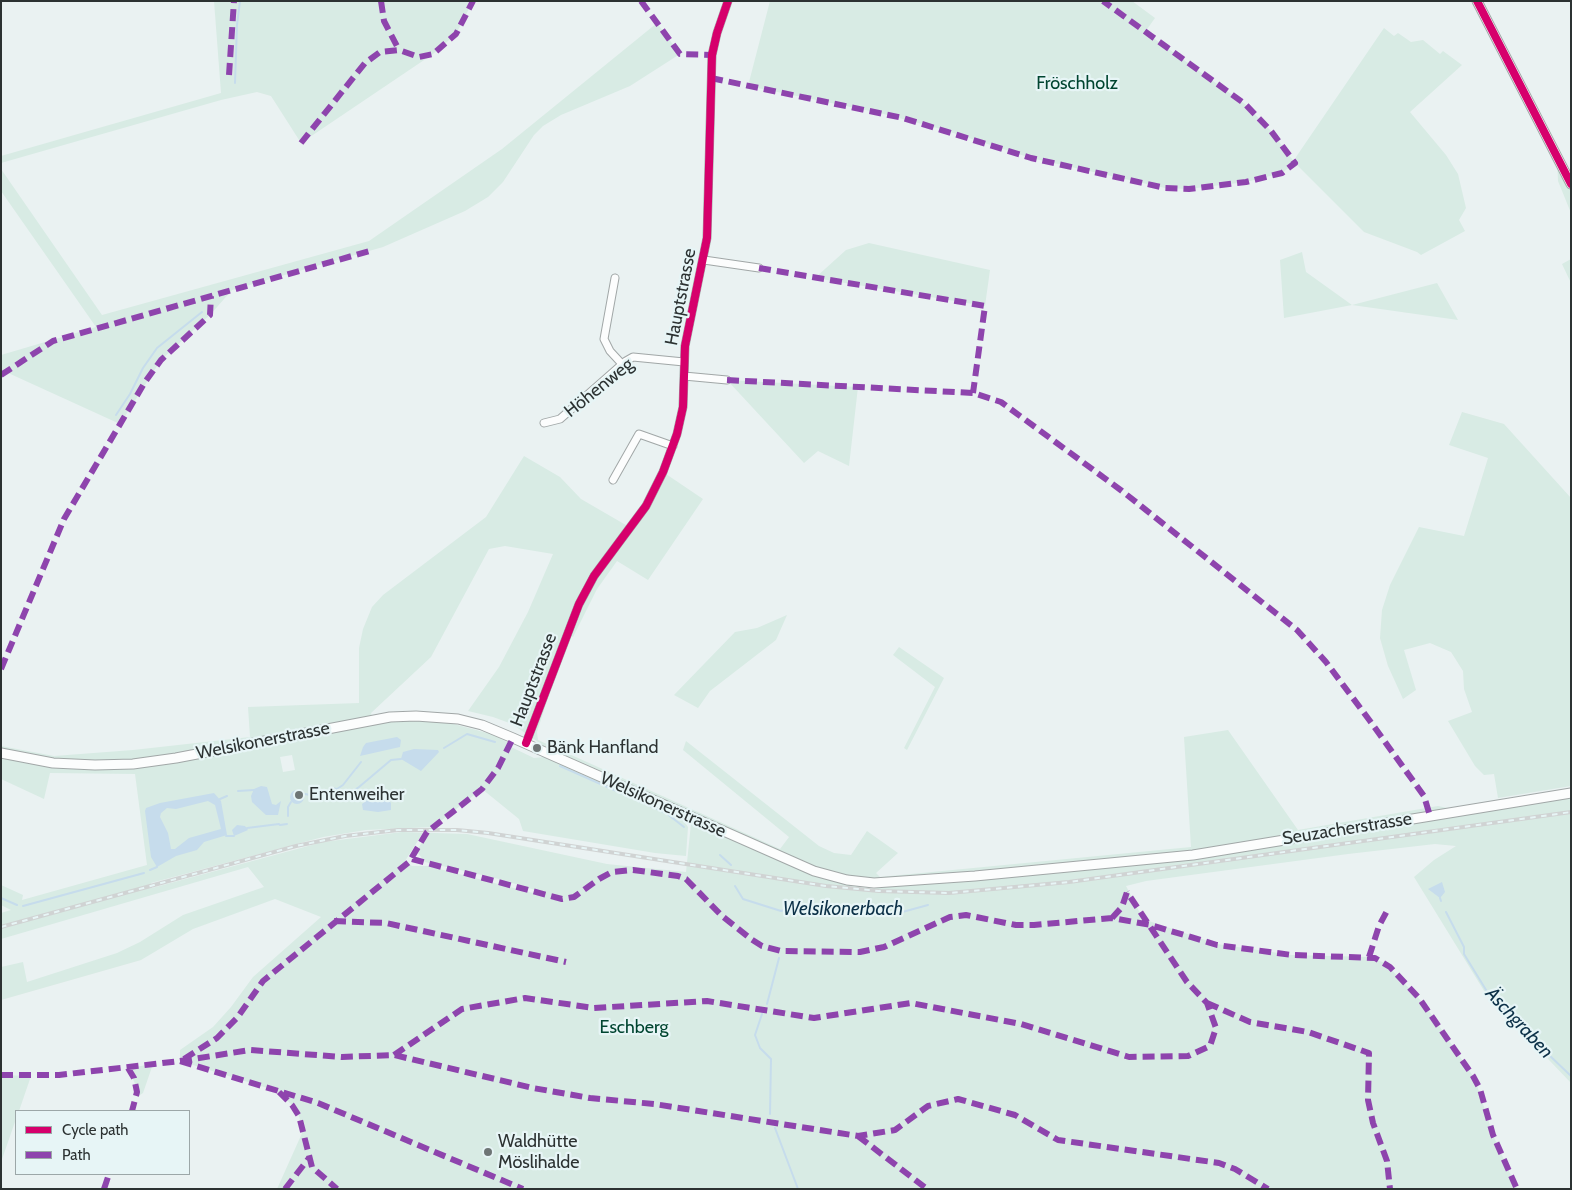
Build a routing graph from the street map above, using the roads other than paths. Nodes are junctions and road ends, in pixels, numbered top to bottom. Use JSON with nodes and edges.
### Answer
{"nodes":[{"id":1,"x":728,"y":1,"type":"edge"},
{"id":2,"x":1477,"y":1,"type":"edge"},
{"id":3,"x":1571,"y":184,"type":"edge"},
{"id":4,"x":704,"y":260,"type":"junction"},
{"id":5,"x":759,"y":268,"type":"dead end"},
{"id":6,"x":615,"y":278,"type":"dead end"},
{"id":7,"x":684,"y":362,"type":"junction"},
{"id":8,"x":622,"y":364,"type":"junction"},
{"id":9,"x":684,"y":376,"type":"junction"},
{"id":10,"x":728,"y":380,"type":"dead end"},
{"id":11,"x":544,"y":423,"type":"dead end"},
{"id":12,"x":673,"y":446,"type":"junction"},
{"id":13,"x":613,"y":480,"type":"dead end"},
{"id":14,"x":526,"y":743,"type":"junction"},
{"id":15,"x":1,"y":753,"type":"edge"},
{"id":16,"x":1571,"y":793,"type":"edge"},
{"id":17,"x":1122,"y":862,"type":"joint"}],
"edges":[{"from":1,"to":4,"type":"street","name":"Hauptstrasse"},
{"from":2,"to":3,"type":"main road"},
{"from":4,"to":5,"type":"street"},
{"from":4,"to":7,"type":"street","name":"Hauptstrasse"},
{"from":6,"to":8,"type":"street"},
{"from":7,"to":8,"type":"street","name":"Höhenweg"},
{"from":7,"to":9,"type":"street","name":"Hauptstrasse"},
{"from":8,"to":11,"type":"street","name":"Höhenweg"},
{"from":9,"to":10,"type":"street"},
{"from":9,"to":12,"type":"street","name":"Hauptstrasse"},
{"from":12,"to":13,"type":"street"},
{"from":12,"to":14,"type":"street","name":"Hauptstrasse"},
{"from":14,"to":15,"type":"main road","name":"Welsikonerstrasse"},
{"from":14,"to":17,"type":"main road","name":"Welsikonerstrasse"},
{"from":16,"to":17,"type":"main road","name":"Seuzacherstrasse"}]}
